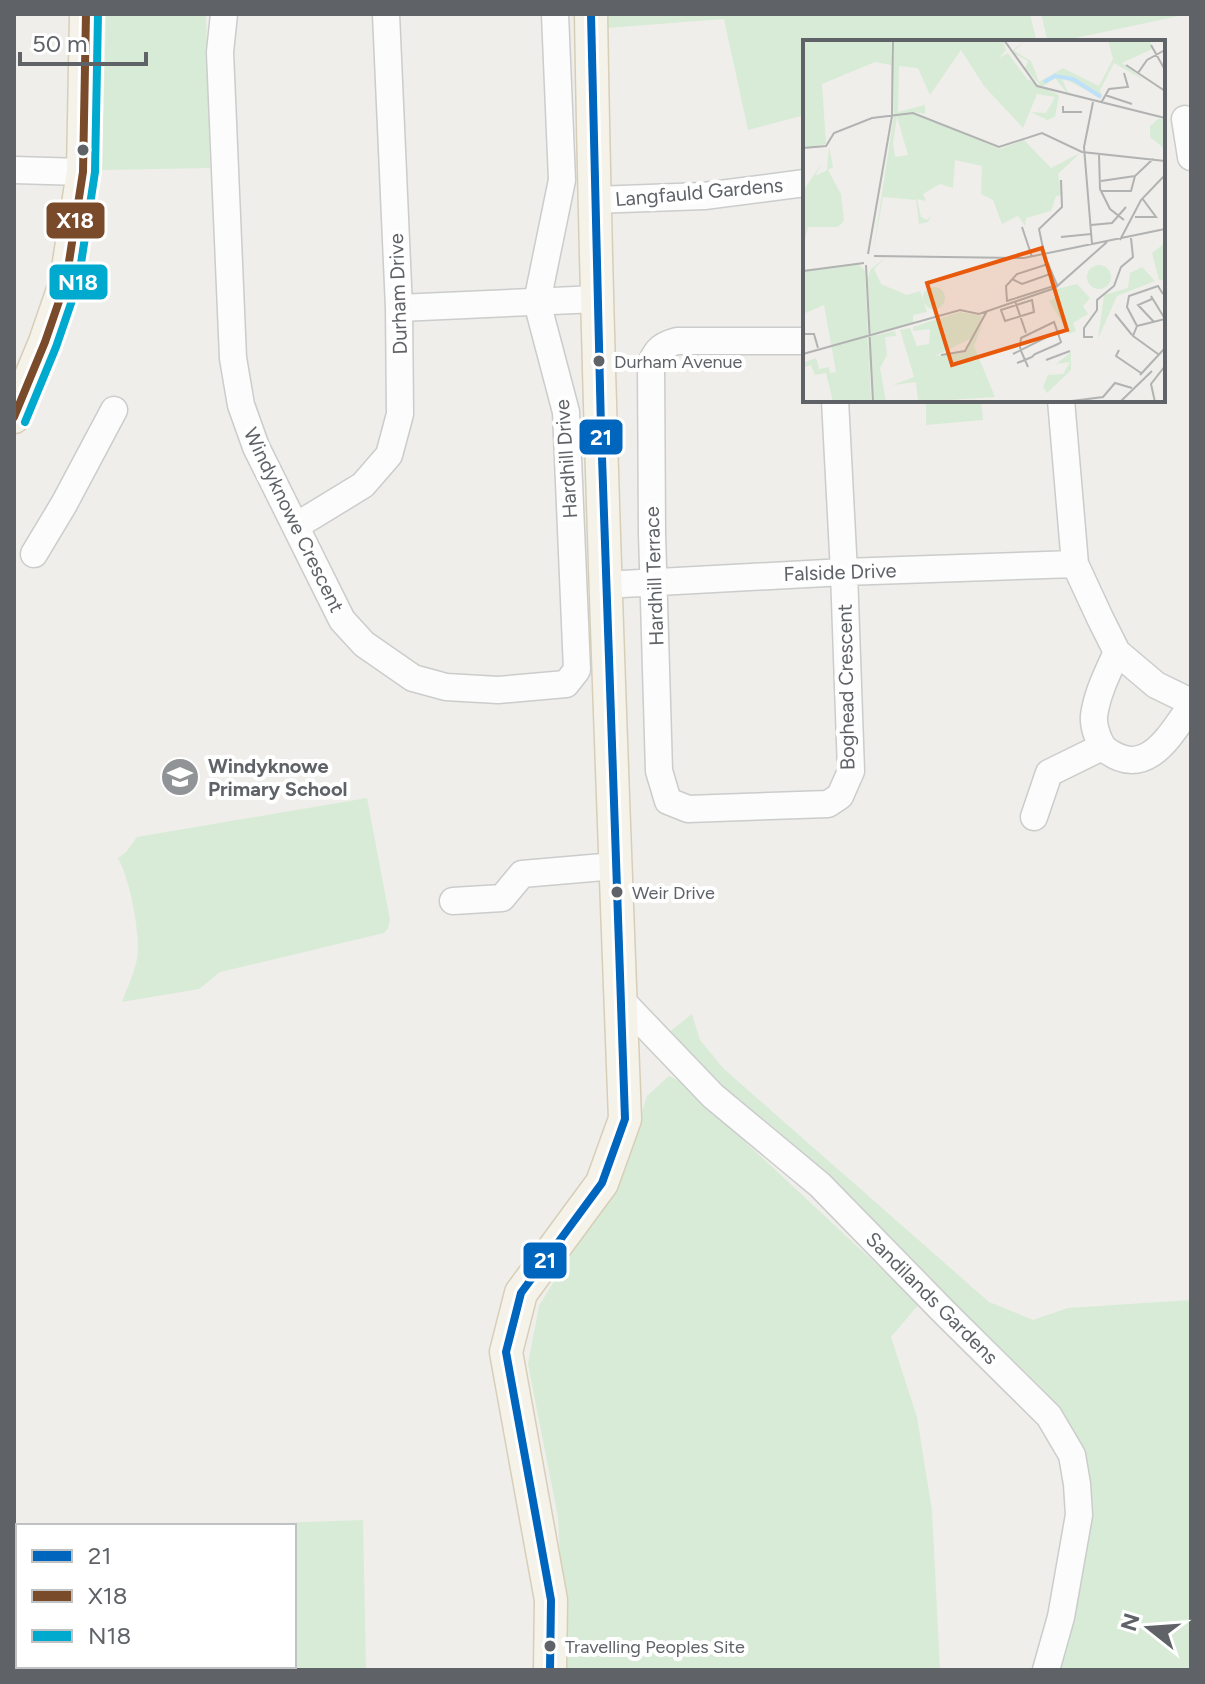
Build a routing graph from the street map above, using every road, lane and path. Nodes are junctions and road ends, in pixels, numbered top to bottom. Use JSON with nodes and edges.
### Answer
{"nodes":[{"id":1,"x":86,"y":14,"type":"edge"},
{"id":2,"x":224,"y":14,"type":"edge"},
{"id":3,"x":386,"y":14,"type":"edge"},
{"id":4,"x":555,"y":14,"type":"edge"},
{"id":5,"x":591,"y":14,"type":"edge"},
{"id":6,"x":1180,"y":120,"type":"edge"},
{"id":7,"x":1191,"y":157,"type":"edge"},
{"id":8,"x":14,"y":170,"type":"edge"},
{"id":9,"x":83,"y":172,"type":"junction"},
{"id":10,"x":803,"y":183,"type":"edge"},
{"id":11,"x":594,"y":200,"type":"junction"},
{"id":12,"x":597,"y":299,"type":"junction"},
{"id":13,"x":537,"y":302,"type":"junction"},
{"id":14,"x":399,"y":308,"type":"junction"},
{"id":15,"x":803,"y":341,"type":"edge"},
{"id":16,"x":835,"y":402,"type":"edge"},
{"id":17,"x":1061,"y":402,"type":"edge"},
{"id":18,"x":114,"y":410,"type":"dead end"},
{"id":19,"x":14,"y":417,"type":"edge"},
{"id":20,"x":296,"y":526,"type":"junction"},
{"id":21,"x":34,"y":554,"type":"dead end"},
{"id":22,"x":1075,"y":564,"type":"junction"},
{"id":23,"x":844,"y":572,"type":"junction"},
{"id":24,"x":654,"y":581,"type":"junction"},
{"id":25,"x":604,"y":585,"type":"junction"},
{"id":26,"x":1117,"y":652,"type":"junction"},
{"id":27,"x":577,"y":670,"type":"joint"},
{"id":28,"x":1191,"y":704,"type":"edge"},
{"id":29,"x":1102,"y":747,"type":"junction"},
{"id":30,"x":668,"y":801,"type":"joint"},
{"id":31,"x":1034,"y":817,"type":"dead end"},
{"id":32,"x":615,"y":866,"type":"junction"},
{"id":33,"x":453,"y":901,"type":"dead end"},
{"id":34,"x":621,"y":1000,"type":"junction"},
{"id":35,"x":550,"y":1670,"type":"edge"},
{"id":36,"x":1046,"y":1670,"type":"edge"}],
"edges":[{"from":1,"to":9,"type":"main road"},
{"from":2,"to":20,"type":"street","name":"Windyknowe Crescent"},
{"from":3,"to":14,"type":"street","name":"Durham Drive"},
{"from":4,"to":13,"type":"street","name":"Hardhill Drive"},
{"from":5,"to":11,"type":"main road"},
{"from":6,"to":7,"type":"street"},
{"from":8,"to":9,"type":"street"},
{"from":9,"to":19,"type":"main road"},
{"from":10,"to":11,"type":"street","name":"Langfauld Gardens"},
{"from":11,"to":12,"type":"main road"},
{"from":12,"to":13,"type":"street"},
{"from":12,"to":25,"type":"main road"},
{"from":13,"to":14,"type":"street"},
{"from":13,"to":27,"type":"street","name":"Hardhill Drive"},
{"from":14,"to":20,"type":"street","name":"Durham Drive"},
{"from":15,"to":24,"type":"street","name":"Hardhill Terrace"},
{"from":16,"to":23,"type":"street","name":"Boghead Crescent"},
{"from":17,"to":22,"type":"street"},
{"from":18,"to":21,"type":"street"},
{"from":20,"to":27,"type":"street","name":"Windyknowe Crescent"},
{"from":22,"to":23,"type":"street","name":"Falside Drive"},
{"from":22,"to":26,"type":"street"},
{"from":23,"to":24,"type":"street","name":"Falside Drive"},
{"from":23,"to":30,"type":"street","name":"Boghead Crescent"},
{"from":24,"to":25,"type":"street","name":"Falside Drive"},
{"from":24,"to":30,"type":"street","name":"Hardhill Terrace"},
{"from":25,"to":32,"type":"main road"},
{"from":26,"to":28,"type":"street"},
{"from":26,"to":29,"type":"street"},
{"from":28,"to":29,"type":"street"},
{"from":29,"to":31,"type":"street"},
{"from":32,"to":33,"type":"street"},
{"from":32,"to":34,"type":"main road"},
{"from":34,"to":35,"type":"main road"},
{"from":34,"to":36,"type":"street","name":"Sandilands Gardens"}]}
